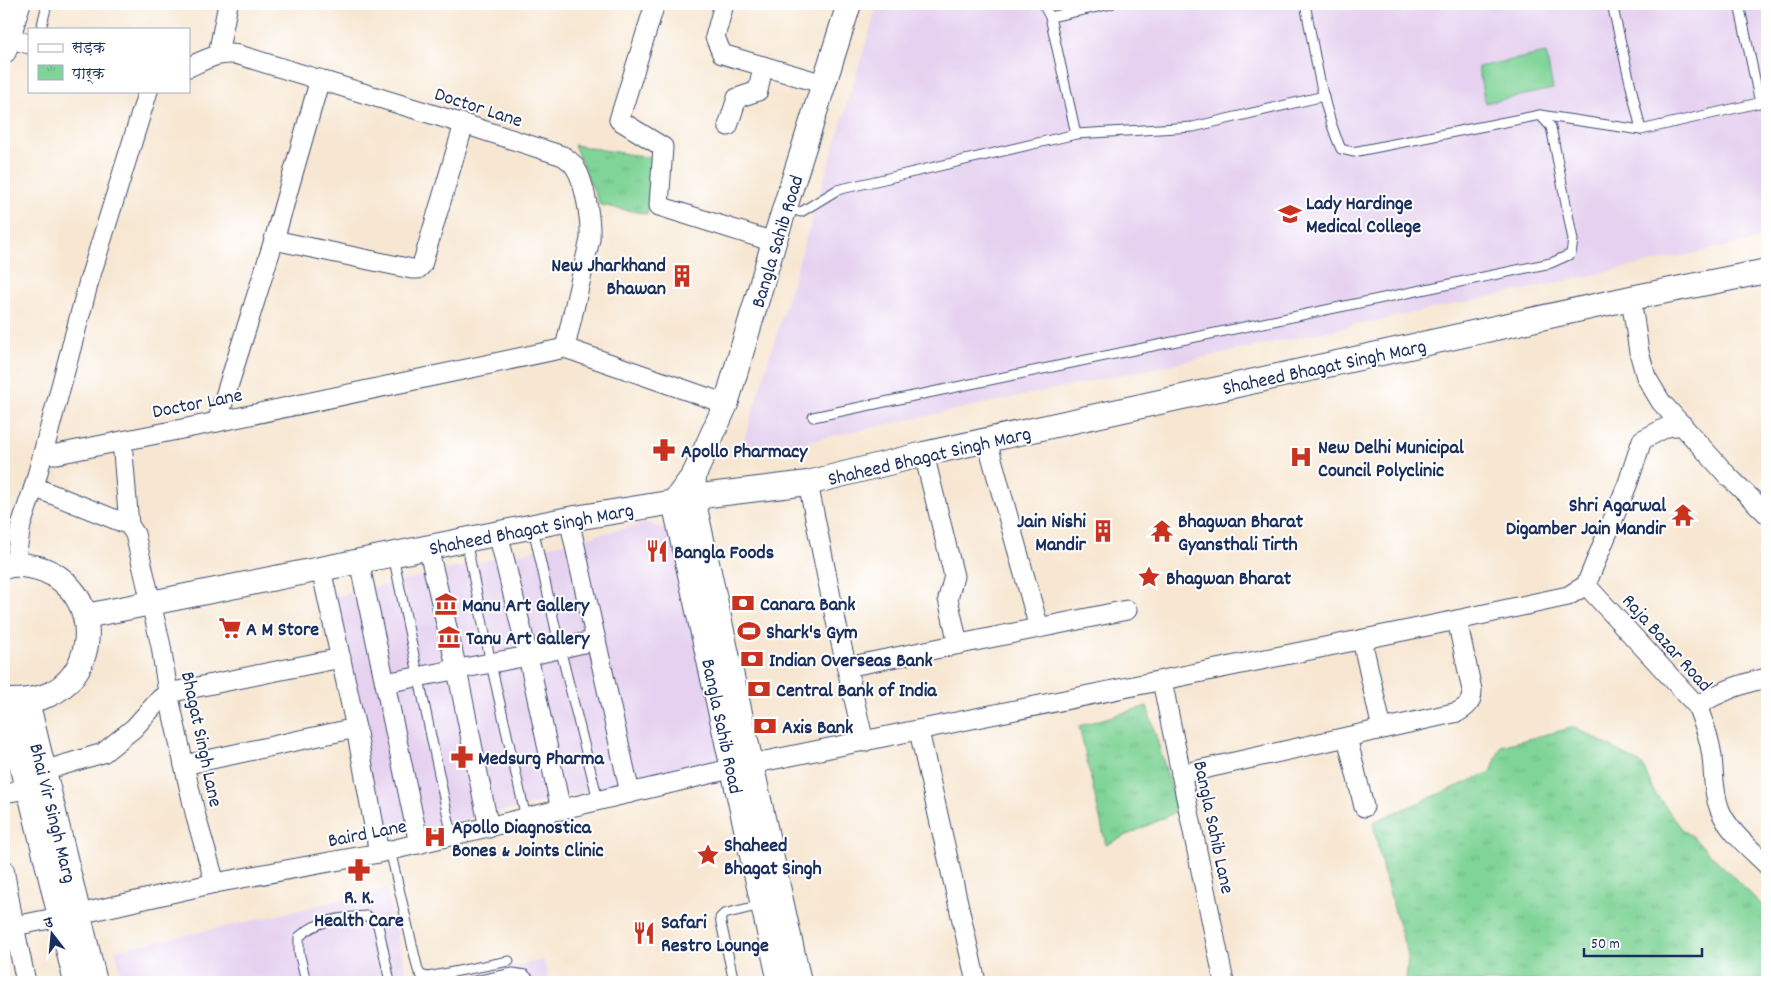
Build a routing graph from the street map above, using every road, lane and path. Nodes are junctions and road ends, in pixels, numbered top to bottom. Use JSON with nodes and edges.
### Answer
{"nodes":[{"id":1,"x":18,"y":4,"type":"edge"},
{"id":2,"x":47,"y":4,"type":"edge"},
{"id":3,"x":228,"y":4,"type":"edge"},
{"id":4,"x":655,"y":4,"type":"edge"},
{"id":5,"x":724,"y":4,"type":"edge"},
{"id":6,"x":849,"y":4,"type":"edge"},
{"id":7,"x":1043,"y":4,"type":"edge"},
{"id":8,"x":1112,"y":4,"type":"edge"},
{"id":9,"x":1305,"y":4,"type":"edge"},
{"id":10,"x":1612,"y":4,"type":"edge"},
{"id":11,"x":1739,"y":4,"type":"edge"},
{"id":12,"x":1050,"y":17,"type":"junction"},
{"id":13,"x":42,"y":28,"type":"edge"},
{"id":14,"x":14,"y":44,"type":"edge"},
{"id":15,"x":218,"y":54,"type":"junction"},
{"id":16,"x":763,"y":66,"type":"junction"},
{"id":17,"x":190,"y":67,"type":"edge"},
{"id":18,"x":320,"y":79,"type":"junction"},
{"id":19,"x":824,"y":84,"type":"junction"},
{"id":20,"x":148,"y":92,"type":"edge"},
{"id":21,"x":1324,"y":96,"type":"junction"},
{"id":22,"x":1764,"y":102,"type":"edge"},
{"id":23,"x":1540,"y":115,"type":"junction"},
{"id":24,"x":464,"y":124,"type":"junction"},
{"id":25,"x":728,"y":126,"type":"dead end"},
{"id":26,"x":1640,"y":130,"type":"junction"},
{"id":27,"x":1076,"y":134,"type":"junction"},
{"id":28,"x":785,"y":208,"type":"junction"},
{"id":29,"x":274,"y":240,"type":"junction"},
{"id":30,"x":774,"y":242,"type":"junction"},
{"id":31,"x":1767,"y":270,"type":"edge"},
{"id":32,"x":1632,"y":298,"type":"junction"},
{"id":33,"x":565,"y":348,"type":"junction"},
{"id":34,"x":726,"y":404,"type":"junction"},
{"id":35,"x":813,"y":417,"type":"dead end"},
{"id":36,"x":217,"y":422,"type":"junction"},
{"id":37,"x":1683,"y":425,"type":"junction"},
{"id":38,"x":122,"y":441,"type":"junction"},
{"id":39,"x":987,"y":441,"type":"junction"},
{"id":40,"x":43,"y":454,"type":"junction"},
{"id":41,"x":924,"y":454,"type":"junction"},
{"id":42,"x":808,"y":483,"type":"junction"},
{"id":43,"x":34,"y":487,"type":"junction"},
{"id":44,"x":684,"y":500,"type":"junction"},
{"id":45,"x":1767,"y":514,"type":"edge"},
{"id":46,"x":569,"y":519,"type":"junction"},
{"id":47,"x":129,"y":525,"type":"junction"},
{"id":48,"x":533,"y":526,"type":"junction"},
{"id":49,"x":498,"y":533,"type":"junction"},
{"id":50,"x":466,"y":539,"type":"junction"},
{"id":51,"x":428,"y":547,"type":"junction"},
{"id":52,"x":392,"y":554,"type":"junction"},
{"id":53,"x":8,"y":561,"type":"edge"},
{"id":54,"x":359,"y":561,"type":"junction"},
{"id":55,"x":321,"y":569,"type":"junction"},
{"id":56,"x":1586,"y":584,"type":"junction"},
{"id":57,"x":150,"y":603,"type":"junction"},
{"id":58,"x":1127,"y":610,"type":"dead end"},
{"id":59,"x":86,"y":616,"type":"junction"},
{"id":60,"x":1457,"y":620,"type":"junction"},
{"id":61,"x":1039,"y":628,"type":"junction"},
{"id":62,"x":596,"y":640,"type":"junction"},
{"id":63,"x":1362,"y":640,"type":"junction"},
{"id":64,"x":958,"y":644,"type":"junction"},
{"id":65,"x":560,"y":648,"type":"junction"},
{"id":66,"x":528,"y":656,"type":"junction"},
{"id":67,"x":341,"y":658,"type":"junction"},
{"id":68,"x":491,"y":664,"type":"junction"},
{"id":69,"x":847,"y":667,"type":"junction"},
{"id":70,"x":457,"y":670,"type":"junction"},
{"id":71,"x":418,"y":678,"type":"junction"},
{"id":72,"x":1767,"y":678,"type":"edge"},
{"id":73,"x":1162,"y":681,"type":"junction"},
{"id":74,"x":385,"y":683,"type":"junction"},
{"id":75,"x":168,"y":693,"type":"junction"},
{"id":76,"x":12,"y":701,"type":"edge"},
{"id":77,"x":1697,"y":706,"type":"junction"},
{"id":78,"x":356,"y":728,"type":"junction"},
{"id":79,"x":1382,"y":729,"type":"junction"},
{"id":80,"x":919,"y":731,"type":"junction"},
{"id":81,"x":1348,"y":737,"type":"junction"},
{"id":82,"x":864,"y":742,"type":"junction"},
{"id":83,"x":184,"y":764,"type":"junction"},
{"id":84,"x":742,"y":766,"type":"junction"},
{"id":85,"x":43,"y":771,"type":"junction"},
{"id":86,"x":1181,"y":774,"type":"junction"},
{"id":87,"x":28,"y":789,"type":"junction"},
{"id":88,"x":4,"y":793,"type":"edge"},
{"id":89,"x":630,"y":794,"type":"junction"},
{"id":90,"x":598,"y":800,"type":"junction"},
{"id":91,"x":1364,"y":808,"type":"dead end"},
{"id":92,"x":560,"y":810,"type":"junction"},
{"id":93,"x":526,"y":818,"type":"junction"},
{"id":94,"x":489,"y":828,"type":"junction"},
{"id":95,"x":452,"y":836,"type":"junction"},
{"id":96,"x":419,"y":844,"type":"junction"},
{"id":97,"x":384,"y":852,"type":"junction"},
{"id":98,"x":1767,"y":865,"type":"edge"},
{"id":99,"x":4,"y":869,"type":"edge"},
{"id":100,"x":215,"y":883,"type":"junction"},
{"id":101,"x":762,"y":904,"type":"junction"},
{"id":102,"x":69,"y":916,"type":"junction"},
{"id":103,"x":9,"y":927,"type":"edge"},
{"id":104,"x":509,"y":961,"type":"dead end"},
{"id":105,"x":26,"y":982,"type":"edge"},
{"id":106,"x":76,"y":982,"type":"edge"},
{"id":107,"x":95,"y":982,"type":"edge"},
{"id":108,"x":306,"y":982,"type":"edge"},
{"id":109,"x":390,"y":982,"type":"edge"},
{"id":110,"x":471,"y":982,"type":"edge"},
{"id":111,"x":532,"y":982,"type":"edge"},
{"id":112,"x":734,"y":982,"type":"edge"},
{"id":113,"x":780,"y":982,"type":"edge"},
{"id":114,"x":799,"y":982,"type":"edge"},
{"id":115,"x":976,"y":982,"type":"edge"},
{"id":116,"x":1224,"y":982,"type":"edge"}],
"edges":[{"from":1,"to":14,"type":"street"},
{"from":2,"to":13,"type":"lane"},
{"from":3,"to":15,"type":"street"},
{"from":4,"to":30,"type":"street"},
{"from":5,"to":16,"type":"street"},
{"from":6,"to":19,"type":"street","name":"Bangla Sahib Road"},
{"from":7,"to":12,"type":"lane"},
{"from":8,"to":12,"type":"lane"},
{"from":9,"to":21,"type":"lane"},
{"from":10,"to":26,"type":"lane"},
{"from":11,"to":22,"type":"lane"},
{"from":12,"to":27,"type":"lane"},
{"from":15,"to":17,"type":"street","name":"Doctor Lane"},
{"from":15,"to":18,"type":"street","name":"Doctor Lane"},
{"from":16,"to":19,"type":"street"},
{"from":16,"to":25,"type":"street"},
{"from":18,"to":24,"type":"street","name":"Doctor Lane"},
{"from":18,"to":29,"type":"street"},
{"from":19,"to":28,"type":"street","name":"Bangla Sahib Road"},
{"from":20,"to":40,"type":"street"},
{"from":21,"to":23,"type":"lane"},
{"from":21,"to":27,"type":"lane"},
{"from":22,"to":26,"type":"lane"},
{"from":23,"to":26,"type":"lane"},
{"from":23,"to":35,"type":"lane"},
{"from":24,"to":29,"type":"street"},
{"from":24,"to":33,"type":"street","name":"Doctor Lane"},
{"from":27,"to":28,"type":"lane"},
{"from":28,"to":30,"type":"street","name":"Bangla Sahib Road"},
{"from":29,"to":36,"type":"street"},
{"from":30,"to":34,"type":"street","name":"Bangla Sahib Road"},
{"from":31,"to":32,"type":"street","name":"Shaheed Bhagat Singh Marg"},
{"from":32,"to":37,"type":"street"},
{"from":32,"to":39,"type":"street","name":"Shaheed Bhagat Singh Marg"},
{"from":33,"to":34,"type":"street"},
{"from":33,"to":36,"type":"street","name":"Doctor Lane"},
{"from":34,"to":44,"type":"street","name":"Bangla Sahib Road"},
{"from":36,"to":38,"type":"street","name":"Doctor Lane"},
{"from":37,"to":45,"type":"street"},
{"from":37,"to":56,"type":"street"},
{"from":38,"to":40,"type":"street","name":"Doctor Lane"},
{"from":38,"to":47,"type":"street"},
{"from":39,"to":41,"type":"street","name":"Shaheed Bhagat Singh Marg"},
{"from":39,"to":61,"type":"street"},
{"from":40,"to":43,"type":"street"},
{"from":41,"to":42,"type":"street","name":"Shaheed Bhagat Singh Marg"},
{"from":41,"to":64,"type":"street"},
{"from":42,"to":44,"type":"street","name":"Shaheed Bhagat Singh Marg"},
{"from":42,"to":69,"type":"street"},
{"from":43,"to":47,"type":"street"},
{"from":43,"to":53,"type":"street"},
{"from":44,"to":46,"type":"street","name":"Shaheed Bhagat Singh Marg"},
{"from":44,"to":84,"type":"street","name":"Bangla Sahib Road"},
{"from":46,"to":48,"type":"street","name":"Shaheed Bhagat Singh Marg"},
{"from":46,"to":62,"type":"street"},
{"from":47,"to":57,"type":"street","name":"Bhagat Singh Lane"},
{"from":48,"to":49,"type":"street","name":"Shaheed Bhagat Singh Marg"},
{"from":48,"to":65,"type":"lane"},
{"from":49,"to":50,"type":"street","name":"Shaheed Bhagat Singh Marg"},
{"from":49,"to":66,"type":"street"},
{"from":50,"to":51,"type":"street","name":"Shaheed Bhagat Singh Marg"},
{"from":50,"to":68,"type":"lane"},
{"from":51,"to":52,"type":"street","name":"Shaheed Bhagat Singh Marg"},
{"from":51,"to":70,"type":"street"},
{"from":52,"to":54,"type":"street","name":"Shaheed Bhagat Singh Marg"},
{"from":52,"to":71,"type":"lane"},
{"from":53,"to":59,"type":"street"},
{"from":54,"to":55,"type":"street","name":"Shaheed Bhagat Singh Marg"},
{"from":54,"to":74,"type":"street"},
{"from":55,"to":57,"type":"street","name":"Shaheed Bhagat Singh Marg"},
{"from":55,"to":67,"type":"street"},
{"from":56,"to":60,"type":"street","name":"Baird Lane"},
{"from":56,"to":77,"type":"street","name":"Raja Bazar Road"},
{"from":57,"to":59,"type":"street","name":"Shaheed Bhagat Singh Marg"},
{"from":57,"to":75,"type":"street","name":"Bhagat Singh Lane"},
{"from":58,"to":61,"type":"street"},
{"from":59,"to":76,"type":"street"},
{"from":60,"to":63,"type":"street","name":"Baird Lane"},
{"from":60,"to":79,"type":"street"},
{"from":61,"to":64,"type":"street"},
{"from":62,"to":65,"type":"street"},
{"from":62,"to":89,"type":"street"},
{"from":63,"to":73,"type":"street","name":"Baird Lane"},
{"from":63,"to":79,"type":"street"},
{"from":64,"to":69,"type":"street"},
{"from":65,"to":66,"type":"street"},
{"from":65,"to":90,"type":"lane"},
{"from":66,"to":68,"type":"street"},
{"from":66,"to":92,"type":"street"},
{"from":67,"to":75,"type":"street"},
{"from":67,"to":78,"type":"street"},
{"from":68,"to":70,"type":"street"},
{"from":68,"to":93,"type":"lane"},
{"from":69,"to":82,"type":"street"},
{"from":70,"to":71,"type":"street"},
{"from":70,"to":94,"type":"street"},
{"from":71,"to":74,"type":"street"},
{"from":71,"to":95,"type":"lane"},
{"from":72,"to":77,"type":"street"},
{"from":73,"to":80,"type":"street","name":"Baird Lane"},
{"from":73,"to":86,"type":"street","name":"Bangla Sahib Lane"},
{"from":74,"to":96,"type":"street"},
{"from":75,"to":83,"type":"street","name":"Bhagat Singh Lane"},
{"from":75,"to":85,"type":"street"},
{"from":76,"to":85,"type":"street","name":"Bhai Vir Singh Marg"},
{"from":76,"to":87,"type":"street","name":"Bhai Vir Singh Marg"},
{"from":77,"to":98,"type":"street","name":"Raja Bazar Road"},
{"from":78,"to":83,"type":"street"},
{"from":78,"to":97,"type":"street"},
{"from":79,"to":81,"type":"street"},
{"from":80,"to":82,"type":"street","name":"Baird Lane"},
{"from":80,"to":115,"type":"street"},
{"from":81,"to":86,"type":"street"},
{"from":81,"to":91,"type":"street"},
{"from":82,"to":84,"type":"street","name":"Baird Lane"},
{"from":83,"to":100,"type":"street","name":"Bhagat Singh Lane"},
{"from":84,"to":89,"type":"street","name":"Baird Lane"},
{"from":84,"to":101,"type":"street","name":"Bangla Sahib Road"},
{"from":84,"to":114,"type":"street","name":"Bangla Sahib Road"},
{"from":85,"to":102,"type":"street","name":"Bhai Vir Singh Marg"},
{"from":86,"to":116,"type":"street","name":"Bangla Sahib Lane"},
{"from":87,"to":88,"type":"street"},
{"from":87,"to":102,"type":"street","name":"Bhai Vir Singh Marg"},
{"from":89,"to":90,"type":"street","name":"Baird Lane"},
{"from":90,"to":92,"type":"street","name":"Baird Lane"},
{"from":92,"to":93,"type":"street","name":"Baird Lane"},
{"from":93,"to":94,"type":"street","name":"Baird Lane"},
{"from":94,"to":95,"type":"street","name":"Baird Lane"},
{"from":95,"to":96,"type":"street","name":"Baird Lane"},
{"from":96,"to":97,"type":"street","name":"Baird Lane"},
{"from":97,"to":100,"type":"street","name":"Baird Lane"},
{"from":97,"to":104,"type":"lane"},
{"from":99,"to":103,"type":"street"},
{"from":100,"to":102,"type":"street","name":"Baird Lane"},
{"from":101,"to":112,"type":"lane"},
{"from":101,"to":113,"type":"street","name":"Bangla Sahib Road"},
{"from":102,"to":103,"type":"street","name":"Baird Lane"},
{"from":102,"to":106,"type":"street","name":"Bhai Vir Singh Marg"},
{"from":102,"to":107,"type":"street","name":"Bhai Vir Singh Marg"},
{"from":103,"to":105,"type":"street"},
{"from":108,"to":109,"type":"lane"},
{"from":110,"to":111,"type":"lane"}]}
